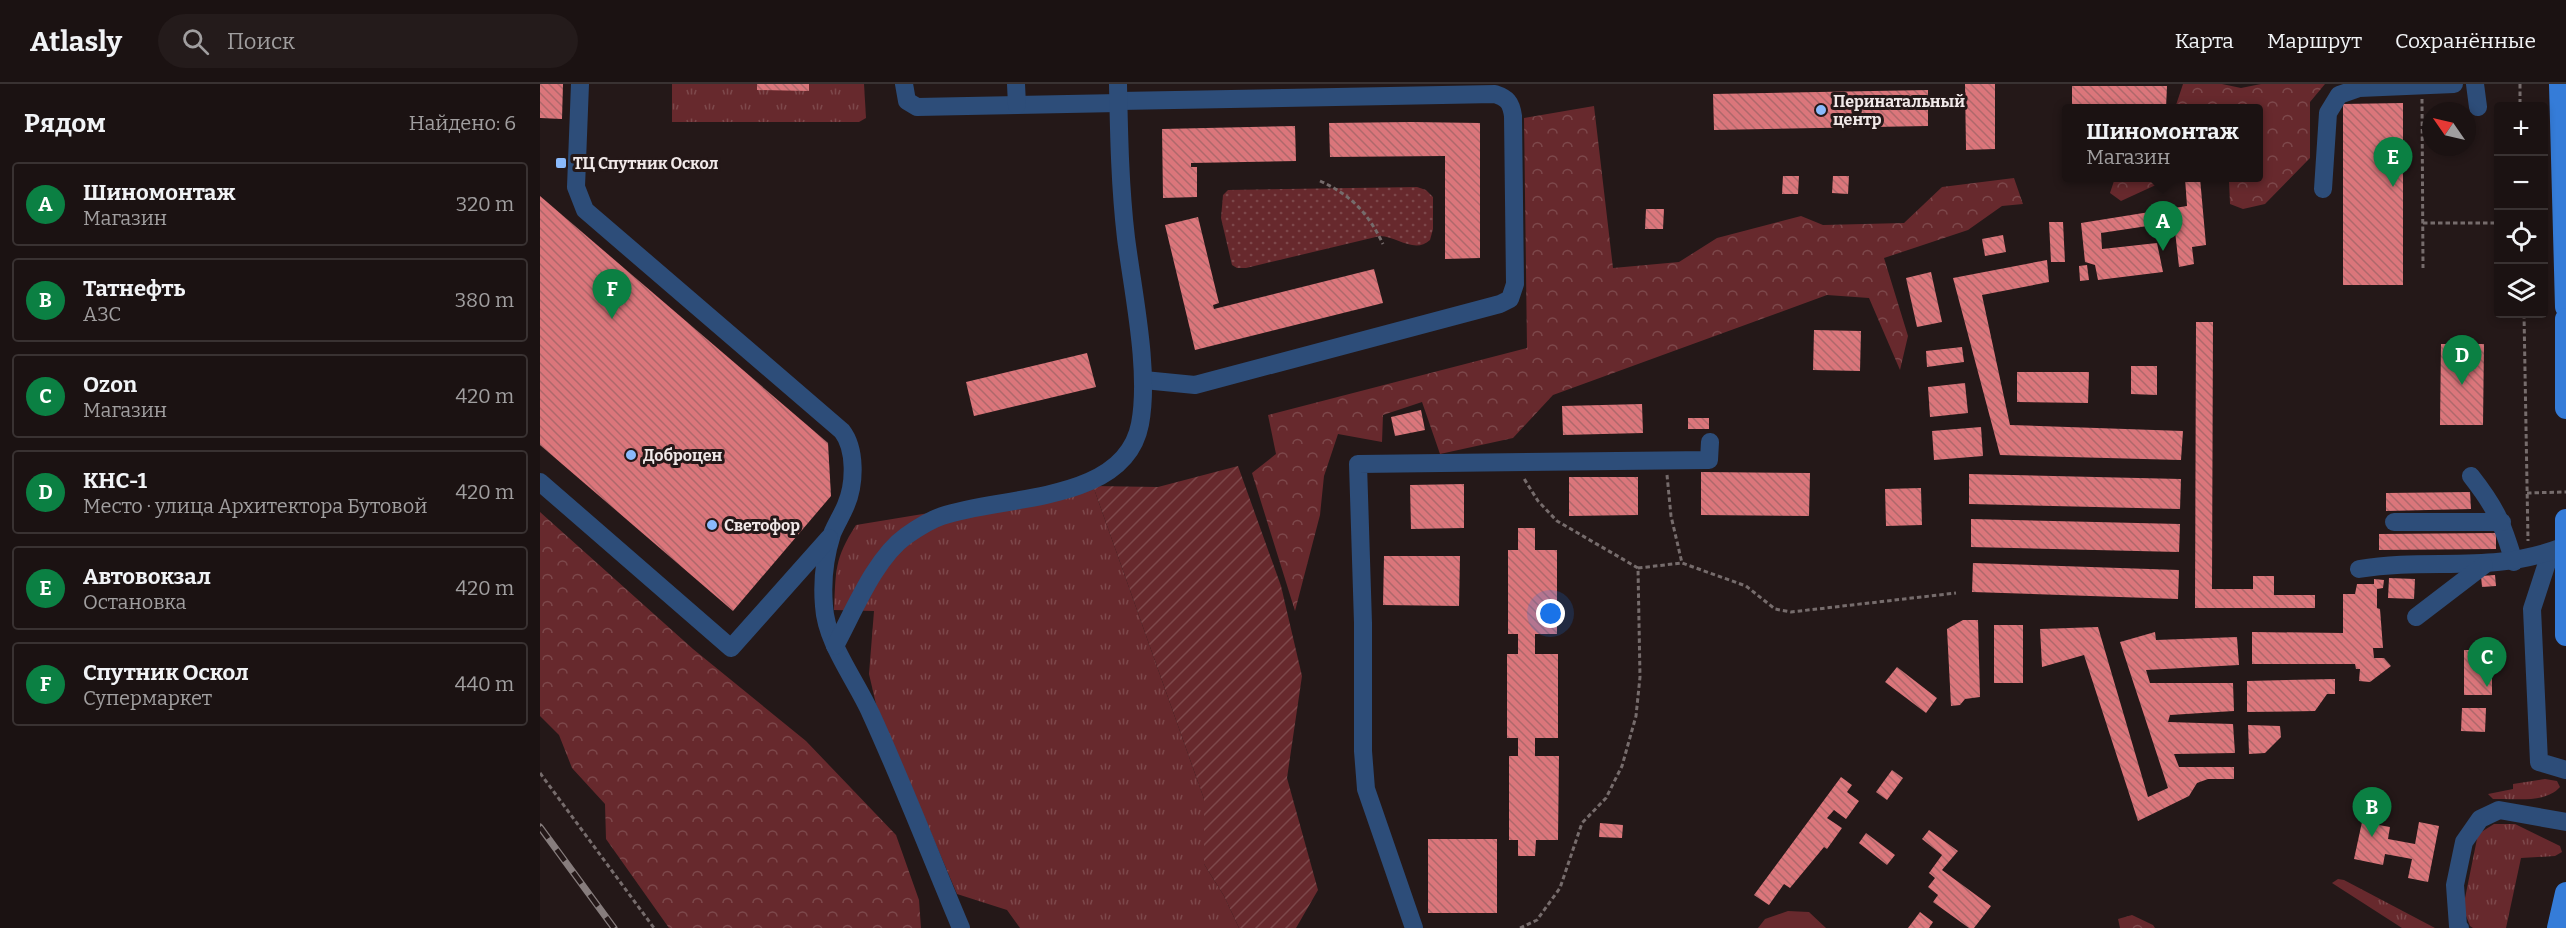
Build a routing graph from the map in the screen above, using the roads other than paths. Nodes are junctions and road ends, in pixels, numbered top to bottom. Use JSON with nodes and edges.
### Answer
{"nodes":[{"id":1,"x":580,"y":84,"type":"edge"},
{"id":2,"x":904,"y":84,"type":"edge"},
{"id":3,"x":1016,"y":84,"type":"edge"},
{"id":4,"x":2454,"y":84,"type":"edge"},
{"id":5,"x":2475,"y":84,"type":"edge"},
{"id":6,"x":2560,"y":84,"type":"edge"},
{"id":7,"x":1118,"y":96,"type":"edge"},
{"id":8,"x":1017,"y":105,"type":"junction"},
{"id":9,"x":2478,"y":107,"type":"dead end"},
{"id":10,"x":2323,"y":189,"type":"dead end"},
{"id":11,"x":2566,"y":307,"type":"edge"},
{"id":12,"x":2566,"y":319,"type":"edge"},
{"id":13,"x":2566,"y":346,"type":"edge"},
{"id":14,"x":1144,"y":381,"type":"junction"},
{"id":15,"x":2566,"y":408,"type":"edge"},
{"id":16,"x":1710,"y":442,"type":"dead end"},
{"id":17,"x":2471,"y":476,"type":"dead end"},
{"id":18,"x":540,"y":482,"type":"edge"},
{"id":19,"x":2566,"y":520,"type":"edge"},
{"id":20,"x":2394,"y":522,"type":"dead end"},
{"id":21,"x":2502,"y":522,"type":"junction"},
{"id":22,"x":832,"y":534,"type":"junction"},
{"id":23,"x":2565,"y":546,"type":"edge"},
{"id":24,"x":2521,"y":560,"type":"junction"},
{"id":25,"x":2484,"y":565,"type":"junction"},
{"id":26,"x":2359,"y":569,"type":"dead end"},
{"id":27,"x":2416,"y":617,"type":"dead end"},
{"id":28,"x":2566,"y":634,"type":"edge"},
{"id":29,"x":835,"y":646,"type":"junction"},
{"id":30,"x":2566,"y":770,"type":"edge"},
{"id":31,"x":2566,"y":822,"type":"edge"},
{"id":32,"x":2566,"y":893,"type":"edge"},
{"id":33,"x":961,"y":928,"type":"edge"},
{"id":34,"x":1414,"y":928,"type":"edge"},
{"id":35,"x":2460,"y":928,"type":"edge"},
{"id":36,"x":2558,"y":928,"type":"edge"}],
"edges":[{"from":1,"to":22,"type":"lane"},
{"from":2,"to":8,"type":"lane"},
{"from":3,"to":8,"type":"lane"},
{"from":4,"to":10,"type":"lane"},
{"from":5,"to":9,"type":"lane"},
{"from":6,"to":11,"type":"main road"},
{"from":7,"to":8,"type":"lane"},
{"from":7,"to":14,"type":"lane"},
{"from":7,"to":14,"type":"lane"},
{"from":12,"to":13,"type":"main road"},
{"from":13,"to":15,"type":"main road"},
{"from":14,"to":29,"type":"lane"},
{"from":16,"to":34,"type":"lane"},
{"from":17,"to":21,"type":"lane"},
{"from":18,"to":22,"type":"lane"},
{"from":19,"to":23,"type":"main road"},
{"from":20,"to":21,"type":"lane"},
{"from":21,"to":24,"type":"lane"},
{"from":22,"to":29,"type":"lane"},
{"from":23,"to":24,"type":"lane"},
{"from":23,"to":28,"type":"main road"},
{"from":23,"to":30,"type":"lane"},
{"from":24,"to":25,"type":"lane"},
{"from":25,"to":26,"type":"lane"},
{"from":25,"to":27,"type":"lane"},
{"from":29,"to":33,"type":"lane"},
{"from":31,"to":35,"type":"lane"},
{"from":32,"to":36,"type":"main road"}]}
